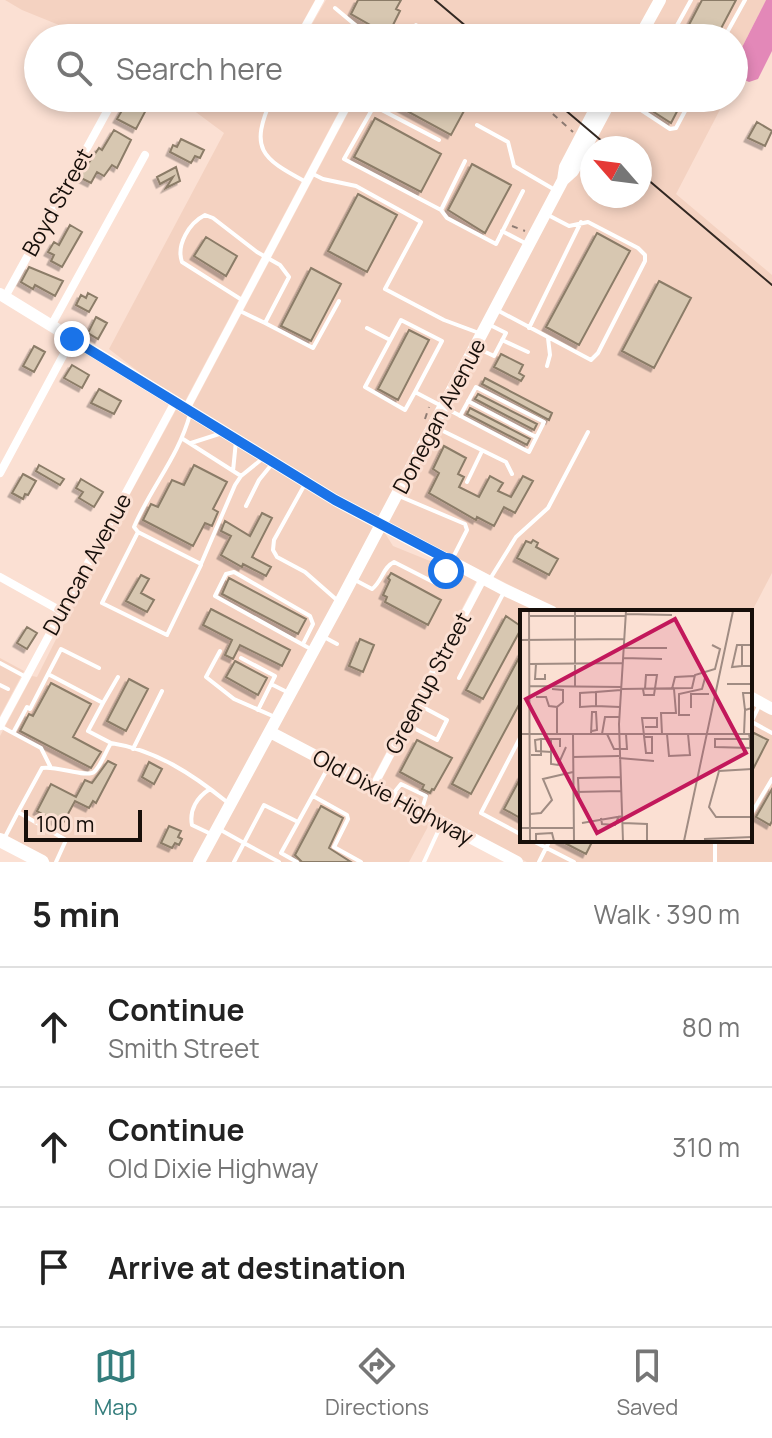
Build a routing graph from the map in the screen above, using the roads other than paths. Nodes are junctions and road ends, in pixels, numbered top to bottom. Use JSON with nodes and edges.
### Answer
{"nodes":[{"id":1,"x":320,"y":0,"type":"edge"},
{"id":2,"x":660,"y":0,"type":"edge"},
{"id":3,"x":691,"y":0,"type":"edge"},
{"id":4,"x":745,"y":0,"type":"edge"},
{"id":5,"x":335,"y":8,"type":"dead end"},
{"id":6,"x":307,"y":24,"type":"edge"},
{"id":7,"x":354,"y":24,"type":"edge"},
{"id":8,"x":647,"y":24,"type":"edge"},
{"id":9,"x":678,"y":24,"type":"edge"},
{"id":10,"x":732,"y":24,"type":"edge"},
{"id":11,"x":107,"y":112,"type":"edge"},
{"id":12,"x":266,"y":112,"type":"edge"},
{"id":13,"x":344,"y":112,"type":"edge"},
{"id":14,"x":371,"y":112,"type":"edge"},
{"id":15,"x":385,"y":112,"type":"edge"},
{"id":16,"x":594,"y":112,"type":"edge"},
{"id":17,"x":605,"y":112,"type":"edge"},
{"id":18,"x":644,"y":112,"type":"edge"},
{"id":19,"x":685,"y":112,"type":"edge"},
{"id":20,"x":477,"y":125,"type":"dead end"},
{"id":21,"x":439,"y":140,"type":"dead end"},
{"id":22,"x":145,"y":155,"type":"dead end"},
{"id":23,"x":465,"y":161,"type":"dead end"},
{"id":24,"x":311,"y":173,"type":"junction"},
{"id":25,"x":306,"y":182,"type":"junction"},
{"id":26,"x":560,"y":185,"type":"junction"},
{"id":27,"x":523,"y":191,"type":"dead end"},
{"id":28,"x":441,"y":210,"type":"junction"},
{"id":29,"x":546,"y":213,"type":"junction"},
{"id":30,"x":582,"y":221,"type":"junction"},
{"id":31,"x":502,"y":231,"type":"junction"},
{"id":32,"x":529,"y":245,"type":"junction"},
{"id":33,"x":266,"y":258,"type":"junction"},
{"id":34,"x":2,"y":296,"type":"edge"},
{"id":35,"x":339,"y":301,"type":"dead end"},
{"id":36,"x":241,"y":305,"type":"junction"},
{"id":37,"x":495,"y":309,"type":"junction"},
{"id":38,"x":265,"y":323,"type":"junction"},
{"id":39,"x":51,"y":326,"type":"junction"},
{"id":40,"x":367,"y":328,"type":"dead end"},
{"id":41,"x":529,"y":328,"type":"junction"},
{"id":42,"x":484,"y":329,"type":"junction"},
{"id":43,"x":548,"y":338,"type":"junction"},
{"id":44,"x":72,"y":339,"type":"junction"},
{"id":45,"x":390,"y":340,"type":"junction"},
{"id":46,"x":502,"y":340,"type":"junction"},
{"id":47,"x":475,"y":347,"type":"junction"},
{"id":48,"x":528,"y":352,"type":"dead end"},
{"id":49,"x":547,"y":366,"type":"dead end"},
{"id":50,"x":415,"y":392,"type":"junction"},
{"id":51,"x":468,"y":401,"type":"junction"},
{"id":52,"x":184,"y":407,"type":"junction"},
{"id":53,"x":443,"y":407,"type":"junction"},
{"id":54,"x":460,"y":416,"type":"junction"},
{"id":55,"x":433,"y":426,"type":"junction"},
{"id":56,"x":588,"y":432,"type":"dead end"},
{"id":57,"x":231,"y":436,"type":"junction"},
{"id":58,"x":536,"y":437,"type":"junction"},
{"id":59,"x":183,"y":439,"type":"junction"},
{"id":60,"x":191,"y":443,"type":"junction"},
{"id":61,"x":482,"y":451,"type":"junction"},
{"id":62,"x":269,"y":459,"type":"junction"},
{"id":63,"x":233,"y":471,"type":"junction"},
{"id":64,"x":0,"y":473,"type":"edge"},
{"id":65,"x":512,"y":474,"type":"dead end"},
{"id":66,"x":241,"y":476,"type":"junction"},
{"id":67,"x":306,"y":482,"type":"junction"},
{"id":68,"x":467,"y":482,"type":"dead end"},
{"id":69,"x":397,"y":494,"type":"junction"},
{"id":70,"x":246,"y":506,"type":"dead end"},
{"id":71,"x":381,"y":524,"type":"junction"},
{"id":72,"x":138,"y":532,"type":"junction"},
{"id":73,"x":451,"y":561,"type":"junction"},
{"id":74,"x":201,"y":564,"type":"junction"},
{"id":75,"x":0,"y":577,"type":"edge"},
{"id":76,"x":352,"y":579,"type":"junction"},
{"id":77,"x":486,"y":580,"type":"junction"},
{"id":78,"x":505,"y":590,"type":"junction"},
{"id":79,"x":340,"y":602,"type":"junction"},
{"id":80,"x":548,"y":610,"type":"edge"},
{"id":81,"x":61,"y":611,"type":"junction"},
{"id":82,"x":322,"y":636,"type":"junction"},
{"id":83,"x":337,"y":644,"type":"dead end"},
{"id":84,"x":308,"y":647,"type":"junction"},
{"id":85,"x":220,"y":651,"type":"dead end"},
{"id":86,"x":241,"y":658,"type":"dead end"},
{"id":87,"x":0,"y":663,"type":"edge"},
{"id":88,"x":99,"y":668,"type":"dead end"},
{"id":89,"x":48,"y":674,"type":"junction"},
{"id":90,"x":26,"y":677,"type":"junction"},
{"id":91,"x":118,"y":677,"type":"dead end"},
{"id":92,"x":459,"y":678,"type":"dead end"},
{"id":93,"x":271,"y":684,"type":"junction"},
{"id":94,"x":0,"y":685,"type":"edge"},
{"id":95,"x":8,"y":689,"type":"dead end"},
{"id":96,"x":162,"y":691,"type":"dead end"},
{"id":97,"x":291,"y":694,"type":"junction"},
{"id":98,"x":103,"y":703,"type":"junction"},
{"id":99,"x":761,"y":703,"type":"edge"},
{"id":100,"x":417,"y":704,"type":"junction"},
{"id":101,"x":258,"y":710,"type":"junction"},
{"id":102,"x":3,"y":715,"type":"edge"},
{"id":103,"x":277,"y":719,"type":"junction"},
{"id":104,"x":752,"y":722,"type":"edge"},
{"id":105,"x":406,"y":724,"type":"junction"},
{"id":106,"x":752,"y":724,"type":"edge"},
{"id":107,"x":0,"y":726,"type":"edge"},
{"id":108,"x":270,"y":732,"type":"junction"},
{"id":109,"x":13,"y":733,"type":"junction"},
{"id":110,"x":772,"y":733,"type":"edge"},
{"id":111,"x":520,"y":738,"type":"edge"},
{"id":112,"x":111,"y":743,"type":"junction"},
{"id":113,"x":133,"y":749,"type":"junction"},
{"id":114,"x":331,"y":764,"type":"junction"},
{"id":115,"x":50,"y":766,"type":"junction"},
{"id":116,"x":772,"y":779,"type":"edge"},
{"id":117,"x":373,"y":787,"type":"junction"},
{"id":118,"x":210,"y":789,"type":"junction"},
{"id":119,"x":312,"y":796,"type":"junction"},
{"id":120,"x":230,"y":805,"type":"junction"},
{"id":121,"x":18,"y":812,"type":"junction"},
{"id":122,"x":752,"y":813,"type":"edge"},
{"id":123,"x":298,"y":822,"type":"junction"},
{"id":124,"x":442,"y":823,"type":"junction"},
{"id":125,"x":215,"y":832,"type":"junction"},
{"id":126,"x":520,"y":834,"type":"edge"},
{"id":127,"x":2,"y":840,"type":"edge"},
{"id":128,"x":535,"y":842,"type":"edge"},
{"id":129,"x":549,"y":842,"type":"edge"},
{"id":130,"x":244,"y":843,"type":"junction"},
{"id":131,"x":546,"y":848,"type":"junction"},
{"id":132,"x":42,"y":862,"type":"edge"},
{"id":133,"x":56,"y":862,"type":"edge"},
{"id":134,"x":199,"y":862,"type":"edge"},
{"id":135,"x":234,"y":862,"type":"edge"},
{"id":136,"x":279,"y":862,"type":"edge"},
{"id":137,"x":297,"y":862,"type":"edge"},
{"id":138,"x":361,"y":862,"type":"edge"},
{"id":139,"x":424,"y":862,"type":"edge"},
{"id":140,"x":517,"y":862,"type":"edge"},
{"id":141,"x":539,"y":862,"type":"edge"},
{"id":142,"x":574,"y":862,"type":"edge"}],
"edges":[{"from":1,"to":6,"type":"street"},
{"from":2,"to":8,"type":"street"},
{"from":3,"to":9,"type":"lane"},
{"from":4,"to":10,"type":"lane"},
{"from":5,"to":7,"type":"lane"},
{"from":11,"to":34,"type":"street","name":"Boyd Street"},
{"from":12,"to":25,"type":"lane"},
{"from":13,"to":24,"type":"street","name":"Duncan Avenue"},
{"from":14,"to":28,"type":"lane"},
{"from":15,"to":21,"type":"lane"},
{"from":16,"to":26,"type":"street","name":"Donegan Avenue"},
{"from":17,"to":26,"type":"street","name":"Donegan Avenue"},
{"from":18,"to":19,"type":"lane"},
{"from":20,"to":26,"type":"lane"},
{"from":22,"to":39,"type":"street"},
{"from":23,"to":28,"type":"lane"},
{"from":24,"to":25,"type":"street","name":"Duncan Avenue"},
{"from":24,"to":42,"type":"lane"},
{"from":25,"to":33,"type":"street","name":"Duncan Avenue"},
{"from":26,"to":29,"type":"street","name":"Donegan Avenue"},
{"from":27,"to":31,"type":"lane"},
{"from":28,"to":31,"type":"lane"},
{"from":29,"to":30,"type":"lane"},
{"from":29,"to":32,"type":"street","name":"Donegan Avenue"},
{"from":30,"to":41,"type":"lane"},
{"from":30,"to":43,"type":"lane"},
{"from":31,"to":32,"type":"lane"},
{"from":32,"to":37,"type":"street","name":"Donegan Avenue"},
{"from":33,"to":36,"type":"street","name":"Duncan Avenue"},
{"from":33,"to":36,"type":"lane"},
{"from":33,"to":38,"type":"lane"},
{"from":34,"to":39,"type":"street"},
{"from":35,"to":38,"type":"lane"},
{"from":36,"to":38,"type":"lane"},
{"from":36,"to":52,"type":"street","name":"Duncan Avenue"},
{"from":37,"to":41,"type":"lane"},
{"from":37,"to":42,"type":"street","name":"Donegan Avenue"},
{"from":39,"to":44,"type":"street"},
{"from":40,"to":45,"type":"lane"},
{"from":41,"to":43,"type":"lane"},
{"from":42,"to":46,"type":"lane"},
{"from":42,"to":47,"type":"street","name":"Donegan Avenue"},
{"from":43,"to":49,"type":"lane"},
{"from":44,"to":52,"type":"street"},
{"from":44,"to":64,"type":"street"},
{"from":45,"to":50,"type":"lane"},
{"from":45,"to":50,"type":"lane"},
{"from":46,"to":47,"type":"lane"},
{"from":46,"to":48,"type":"lane"},
{"from":47,"to":53,"type":"street","name":"Donegan Avenue"},
{"from":50,"to":53,"type":"lane"},
{"from":51,"to":54,"type":"lane"},
{"from":51,"to":58,"type":"lane"},
{"from":51,"to":58,"type":"lane"},
{"from":52,"to":57,"type":"street"},
{"from":52,"to":59,"type":"lane"},
{"from":52,"to":81,"type":"street","name":"Duncan Avenue"},
{"from":53,"to":54,"type":"lane"},
{"from":53,"to":55,"type":"street","name":"Donegan Avenue"},
{"from":54,"to":58,"type":"lane"},
{"from":55,"to":61,"type":"lane"},
{"from":55,"to":69,"type":"street","name":"Donegan Avenue"},
{"from":56,"to":77,"type":"lane"},
{"from":57,"to":60,"type":"lane"},
{"from":57,"to":62,"type":"street"},
{"from":57,"to":63,"type":"lane"},
{"from":59,"to":60,"type":"lane"},
{"from":59,"to":72,"type":"lane"},
{"from":60,"to":63,"type":"lane"},
{"from":61,"to":65,"type":"lane"},
{"from":61,"to":68,"type":"lane"},
{"from":62,"to":66,"type":"lane"},
{"from":62,"to":67,"type":"street"},
{"from":62,"to":70,"type":"lane"},
{"from":63,"to":66,"type":"lane"},
{"from":66,"to":74,"type":"lane"},
{"from":67,"to":71,"type":"street"},
{"from":67,"to":79,"type":"lane"},
{"from":69,"to":71,"type":"street","name":"Donegan Avenue"},
{"from":69,"to":73,"type":"lane"},
{"from":71,"to":73,"type":"street"},
{"from":71,"to":76,"type":"street","name":"Donegan Avenue"},
{"from":72,"to":74,"type":"lane"},
{"from":72,"to":74,"type":"lane"},
{"from":73,"to":76,"type":"lane"},
{"from":73,"to":77,"type":"street"},
{"from":75,"to":81,"type":"street"},
{"from":76,"to":79,"type":"street","name":"Donegan Avenue"},
{"from":77,"to":78,"type":"street"},
{"from":77,"to":100,"type":"street","name":"Greenup Street"},
{"from":78,"to":80,"type":"street"},
{"from":78,"to":92,"type":"lane"},
{"from":79,"to":82,"type":"street","name":"Donegan Avenue"},
{"from":81,"to":90,"type":"street","name":"Duncan Avenue"},
{"from":82,"to":83,"type":"lane"},
{"from":82,"to":84,"type":"street","name":"Donegan Avenue"},
{"from":84,"to":84,"type":"lane"},
{"from":84,"to":97,"type":"street","name":"Donegan Avenue"},
{"from":85,"to":101,"type":"lane"},
{"from":86,"to":93,"type":"lane"},
{"from":87,"to":90,"type":"lane"},
{"from":88,"to":89,"type":"lane"},
{"from":89,"to":98,"type":"lane"},
{"from":89,"to":109,"type":"lane"},
{"from":90,"to":102,"type":"street","name":"Duncan Avenue"},
{"from":91,"to":98,"type":"lane"},
{"from":93,"to":97,"type":"lane"},
{"from":93,"to":101,"type":"lane"},
{"from":94,"to":95,"type":"lane"},
{"from":96,"to":113,"type":"lane"},
{"from":97,"to":103,"type":"street","name":"Donegan Avenue"},
{"from":98,"to":112,"type":"lane"},
{"from":99,"to":104,"type":"lane"},
{"from":100,"to":105,"type":"street","name":"Greenup Street"},
{"from":100,"to":105,"type":"lane"},
{"from":101,"to":103,"type":"lane"},
{"from":102,"to":107,"type":"street","name":"Duncan Avenue"},
{"from":103,"to":108,"type":"street","name":"Donegan Avenue"},
{"from":105,"to":117,"type":"street","name":"Greenup Street"},
{"from":106,"to":110,"type":"lane"},
{"from":107,"to":109,"type":"lane"},
{"from":108,"to":114,"type":"street","name":"Old Dixie Highway"},
{"from":108,"to":120,"type":"street","name":"Donegan Avenue"},
{"from":109,"to":115,"type":"lane"},
{"from":111,"to":126,"type":"lane"},
{"from":112,"to":113,"type":"lane"},
{"from":112,"to":115,"type":"lane"},
{"from":113,"to":118,"type":"lane"},
{"from":114,"to":117,"type":"street","name":"Old Dixie Highway"},
{"from":114,"to":119,"type":"lane"},
{"from":115,"to":121,"type":"lane"},
{"from":116,"to":122,"type":"lane"},
{"from":117,"to":124,"type":"street","name":"Old Dixie Highway"},
{"from":118,"to":120,"type":"lane"},
{"from":118,"to":125,"type":"lane"},
{"from":119,"to":123,"type":"lane"},
{"from":119,"to":138,"type":"lane"},
{"from":120,"to":125,"type":"street","name":"Donegan Avenue"},
{"from":121,"to":127,"type":"lane"},
{"from":121,"to":133,"type":"lane"},
{"from":123,"to":130,"type":"lane"},
{"from":123,"to":137,"type":"lane"},
{"from":124,"to":139,"type":"lane"},
{"from":124,"to":140,"type":"street","name":"Old Dixie Highway"},
{"from":125,"to":130,"type":"lane"},
{"from":125,"to":134,"type":"street","name":"Donegan Avenue"},
{"from":127,"to":132,"type":"main road"},
{"from":128,"to":131,"type":"lane"},
{"from":129,"to":131,"type":"lane"},
{"from":130,"to":135,"type":"lane"},
{"from":130,"to":136,"type":"lane"},
{"from":131,"to":141,"type":"lane"},
{"from":131,"to":142,"type":"lane"}]}
